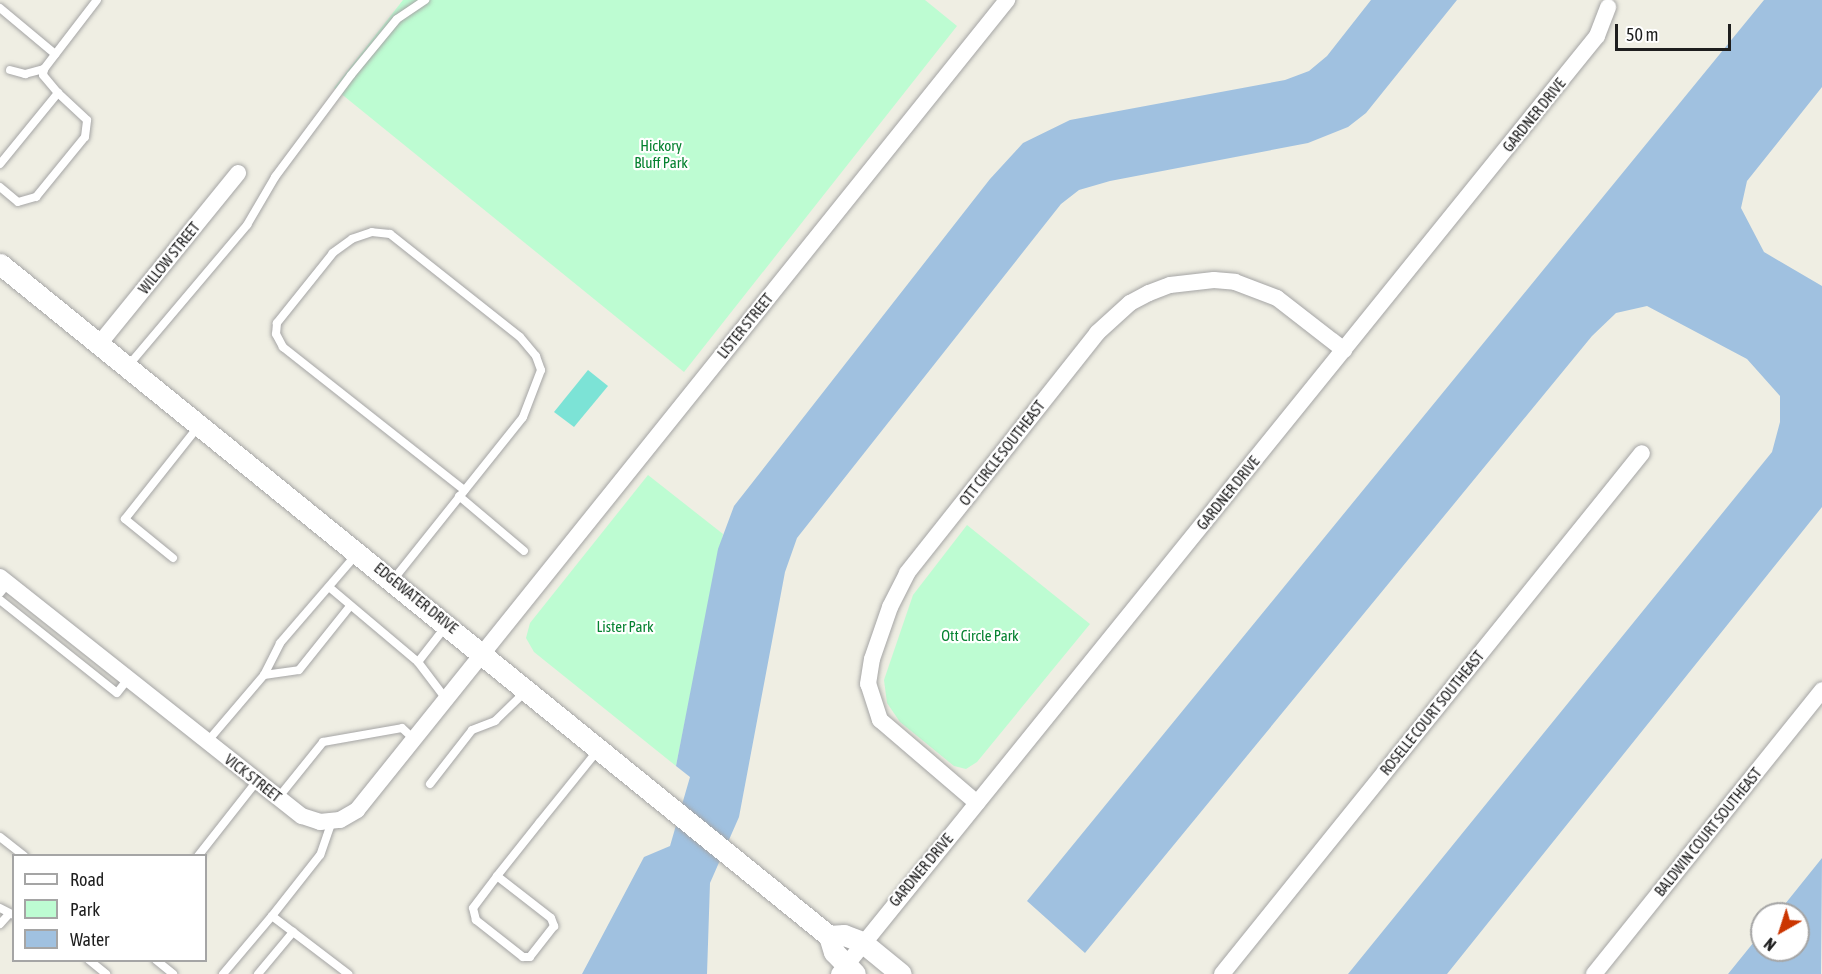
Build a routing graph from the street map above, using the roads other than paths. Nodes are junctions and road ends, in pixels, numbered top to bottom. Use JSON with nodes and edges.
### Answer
{"nodes":[{"id":1,"x":97,"y":0,"type":"edge"},
{"id":2,"x":425,"y":0,"type":"edge"},
{"id":3,"x":1007,"y":0,"type":"edge"},
{"id":4,"x":1608,"y":7,"type":"dead end"},
{"id":5,"x":0,"y":8,"type":"edge"},
{"id":6,"x":55,"y":54,"type":"junction"},
{"id":7,"x":44,"y":69,"type":"junction"},
{"id":8,"x":10,"y":70,"type":"dead end"},
{"id":9,"x":58,"y":93,"type":"junction"},
{"id":10,"x":0,"y":164,"type":"edge"},
{"id":11,"x":238,"y":173,"type":"dead end"},
{"id":12,"x":0,"y":187,"type":"edge"},
{"id":13,"x":0,"y":264,"type":"edge"},
{"id":14,"x":100,"y":343,"type":"junction"},
{"id":15,"x":1344,"y":350,"type":"junction"},
{"id":16,"x":129,"y":366,"type":"junction"},
{"id":17,"x":201,"y":424,"type":"junction"},
{"id":18,"x":1642,"y":453,"type":"dead end"},
{"id":19,"x":462,"y":493,"type":"junction"},
{"id":20,"x":524,"y":550,"type":"dead end"},
{"id":21,"x":358,"y":552,"type":"junction"},
{"id":22,"x":173,"y":558,"type":"dead end"},
{"id":23,"x":393,"y":580,"type":"junction"},
{"id":24,"x":3,"y":584,"type":"edge"},
{"id":25,"x":329,"y":587,"type":"junction"},
{"id":26,"x":0,"y":600,"type":"edge"},
{"id":27,"x":350,"y":606,"type":"junction"},
{"id":28,"x":448,"y":624,"type":"junction"},
{"id":29,"x":484,"y":653,"type":"junction"},
{"id":30,"x":418,"y":662,"type":"junction"},
{"id":31,"x":264,"y":675,"type":"junction"},
{"id":32,"x":128,"y":679,"type":"junction"},
{"id":33,"x":528,"y":689,"type":"junction"},
{"id":34,"x":1822,"y":690,"type":"edge"},
{"id":35,"x":446,"y":699,"type":"junction"},
{"id":36,"x":414,"y":739,"type":"junction"},
{"id":37,"x":207,"y":742,"type":"junction"},
{"id":38,"x":600,"y":747,"type":"junction"},
{"id":39,"x":257,"y":781,"type":"junction"},
{"id":40,"x":430,"y":784,"type":"dead end"},
{"id":41,"x":278,"y":798,"type":"junction"},
{"id":42,"x":977,"y":803,"type":"junction"},
{"id":43,"x":332,"y":821,"type":"junction"},
{"id":44,"x":0,"y":837,"type":"edge"},
{"id":45,"x":23,"y":854,"type":"edge"},
{"id":46,"x":199,"y":854,"type":"edge"},
{"id":47,"x":497,"y":876,"type":"junction"},
{"id":48,"x":0,"y":908,"type":"edge"},
{"id":49,"x":10,"y":915,"type":"edge"},
{"id":50,"x":272,"y":916,"type":"junction"},
{"id":51,"x":0,"y":924,"type":"edge"},
{"id":52,"x":293,"y":932,"type":"junction"},
{"id":53,"x":829,"y":936,"type":"junction"},
{"id":54,"x":862,"y":942,"type":"junction"},
{"id":55,"x":91,"y":962,"type":"edge"},
{"id":56,"x":158,"y":962,"type":"edge"},
{"id":57,"x":846,"y":971,"type":"edge"},
{"id":58,"x":106,"y":974,"type":"edge"},
{"id":59,"x":173,"y":974,"type":"edge"},
{"id":60,"x":223,"y":974,"type":"edge"},
{"id":61,"x":258,"y":974,"type":"edge"},
{"id":62,"x":348,"y":974,"type":"edge"},
{"id":63,"x":901,"y":974,"type":"edge"},
{"id":64,"x":1222,"y":974,"type":"edge"},
{"id":65,"x":1594,"y":974,"type":"edge"}],
"edges":[{"from":1,"to":6,"type":"lane"},
{"from":2,"to":16,"type":"lane"},
{"from":3,"to":29,"type":"street","name":"LISTER STREET"},
{"from":4,"to":15,"type":"street","name":"GARDNER DRIVE"},
{"from":5,"to":6,"type":"lane"},
{"from":6,"to":7,"type":"lane"},
{"from":7,"to":8,"type":"lane"},
{"from":7,"to":9,"type":"lane"},
{"from":9,"to":10,"type":"lane"},
{"from":9,"to":12,"type":"lane"},
{"from":11,"to":14,"type":"street","name":"WILLOW STREET"},
{"from":13,"to":14,"type":"street","name":"EDGEWATER DRIVE"},
{"from":14,"to":16,"type":"street","name":"EDGEWATER DRIVE"},
{"from":15,"to":42,"type":"street","name":"GARDNER DRIVE"},
{"from":15,"to":42,"type":"street","name":"OTT CIRCLE SOUTHEAST"},
{"from":16,"to":17,"type":"street","name":"EDGEWATER DRIVE"},
{"from":17,"to":21,"type":"street","name":"EDGEWATER DRIVE"},
{"from":17,"to":22,"type":"lane"},
{"from":18,"to":64,"type":"street","name":"ROSELLE COURT SOUTHEAST"},
{"from":19,"to":19,"type":"lane"},
{"from":19,"to":20,"type":"lane"},
{"from":19,"to":23,"type":"lane"},
{"from":21,"to":23,"type":"street","name":"EDGEWATER DRIVE"},
{"from":21,"to":25,"type":"lane"},
{"from":23,"to":28,"type":"street","name":"EDGEWATER DRIVE"},
{"from":24,"to":32,"type":"street","name":"VICK STREET"},
{"from":25,"to":27,"type":"lane"},
{"from":25,"to":31,"type":"lane"},
{"from":26,"to":32,"type":"lane"},
{"from":27,"to":30,"type":"lane"},
{"from":27,"to":31,"type":"lane"},
{"from":28,"to":29,"type":"street","name":"EDGEWATER DRIVE"},
{"from":28,"to":30,"type":"lane"},
{"from":29,"to":33,"type":"street","name":"EDGEWATER DRIVE"},
{"from":29,"to":35,"type":"street"},
{"from":30,"to":35,"type":"lane"},
{"from":31,"to":37,"type":"lane"},
{"from":32,"to":37,"type":"street","name":"VICK STREET"},
{"from":33,"to":38,"type":"street","name":"EDGEWATER DRIVE"},
{"from":33,"to":40,"type":"lane"},
{"from":34,"to":65,"type":"street","name":"BALDWIN COURT SOUTHEAST"},
{"from":35,"to":36,"type":"street"},
{"from":36,"to":41,"type":"lane"},
{"from":36,"to":43,"type":"street"},
{"from":37,"to":39,"type":"street","name":"VICK STREET"},
{"from":38,"to":47,"type":"lane"},
{"from":38,"to":53,"type":"street","name":"EDGEWATER DRIVE"},
{"from":39,"to":41,"type":"street","name":"VICK STREET"},
{"from":39,"to":46,"type":"lane"},
{"from":41,"to":43,"type":"street","name":"VICK STREET"},
{"from":42,"to":54,"type":"street","name":"GARDNER DRIVE"},
{"from":43,"to":50,"type":"lane"},
{"from":44,"to":45,"type":"lane"},
{"from":47,"to":47,"type":"lane"},
{"from":48,"to":49,"type":"lane"},
{"from":49,"to":51,"type":"lane"},
{"from":50,"to":52,"type":"lane"},
{"from":50,"to":60,"type":"lane"},
{"from":52,"to":61,"type":"lane"},
{"from":52,"to":62,"type":"lane"},
{"from":53,"to":54,"type":"street"},
{"from":53,"to":57,"type":"street","name":"EDGEWATER DRIVE"},
{"from":54,"to":57,"type":"street","name":"GARDNER DRIVE"},
{"from":54,"to":63,"type":"street"},
{"from":55,"to":58,"type":"lane"},
{"from":56,"to":59,"type":"lane"}]}
